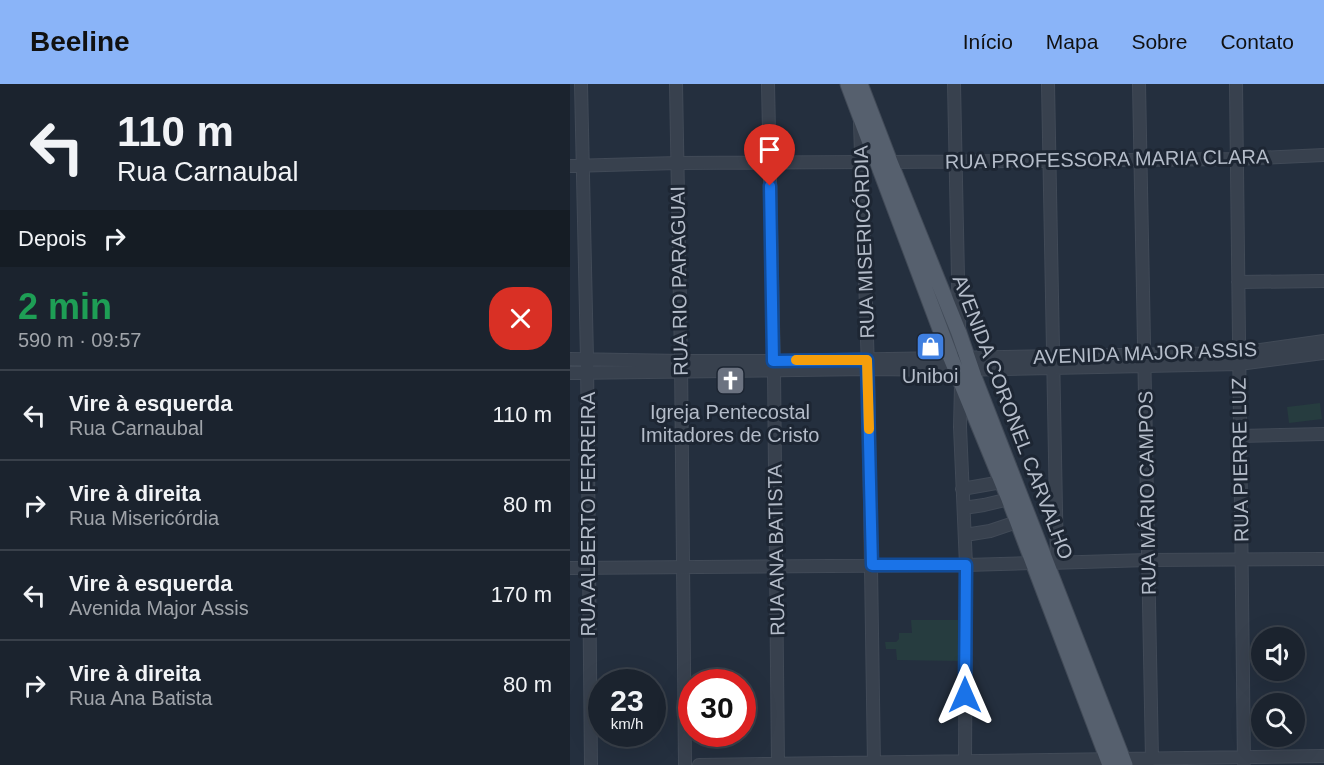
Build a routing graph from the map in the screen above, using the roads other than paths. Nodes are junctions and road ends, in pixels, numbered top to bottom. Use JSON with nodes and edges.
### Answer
{"nodes":[{"id":1,"x":581,"y":84,"type":"edge"},
{"id":2,"x":676,"y":84,"type":"edge"},
{"id":3,"x":768,"y":84,"type":"edge"},
{"id":4,"x":954,"y":84,"type":"edge"},
{"id":5,"x":1048,"y":84,"type":"edge"},
{"id":6,"x":1139,"y":84,"type":"edge"},
{"id":7,"x":1236,"y":84,"type":"edge"},
{"id":8,"x":858,"y":85,"type":"edge"},
{"id":9,"x":860,"y":116,"type":"junction"},
{"id":10,"x":1324,"y":155,"type":"edge"},
{"id":11,"x":1236,"y":159,"type":"junction"},
{"id":12,"x":1049,"y":160,"type":"junction"},
{"id":13,"x":1141,"y":160,"type":"junction"},
{"id":14,"x":955,"y":161,"type":"junction"},
{"id":15,"x":861,"y":162,"type":"junction"},
{"id":16,"x":884,"y":162,"type":"junction"},
{"id":17,"x":677,"y":163,"type":"junction"},
{"id":18,"x":769,"y":164,"type":"junction"},
{"id":19,"x":570,"y":166,"type":"edge"},
{"id":20,"x":583,"y":166,"type":"junction"},
{"id":21,"x":1324,"y":281,"type":"edge"},
{"id":22,"x":1238,"y":282,"type":"junction"},
{"id":23,"x":959,"y":333,"type":"junction"},
{"id":24,"x":1324,"y":341,"type":"edge"},
{"id":25,"x":1324,"y":353,"type":"edge"},
{"id":26,"x":570,"y":359,"type":"edge"},
{"id":27,"x":587,"y":359,"type":"junction"},
{"id":28,"x":1239,"y":359,"type":"junction"},
{"id":29,"x":1144,"y":361,"type":"junction"},
{"id":30,"x":1053,"y":362,"type":"junction"},
{"id":31,"x":867,"y":364,"type":"junction"},
{"id":32,"x":774,"y":366,"type":"junction"},
{"id":33,"x":680,"y":367,"type":"junction"},
{"id":34,"x":961,"y":367,"type":"junction"},
{"id":35,"x":570,"y":373,"type":"edge"},
{"id":36,"x":587,"y":373,"type":"junction"},
{"id":37,"x":1324,"y":434,"type":"edge"},
{"id":38,"x":1240,"y":436,"type":"junction"},
{"id":39,"x":1000,"y":478,"type":"junction"},
{"id":40,"x":962,"y":489,"type":"junction"},
{"id":41,"x":1008,"y":499,"type":"junction"},
{"id":42,"x":964,"y":508,"type":"junction"},
{"id":43,"x":1017,"y":522,"type":"junction"},
{"id":44,"x":965,"y":535,"type":"junction"},
{"id":45,"x":1324,"y":559,"type":"edge"},
{"id":46,"x":1148,"y":560,"type":"junction"},
{"id":47,"x":1241,"y":560,"type":"junction"},
{"id":48,"x":1045,"y":563,"type":"junction"},
{"id":49,"x":872,"y":565,"type":"junction"},
{"id":50,"x":966,"y":565,"type":"junction"},
{"id":51,"x":777,"y":566,"type":"junction"},
{"id":52,"x":589,"y":567,"type":"junction"},
{"id":53,"x":683,"y":567,"type":"junction"},
{"id":54,"x":570,"y":568,"type":"edge"},
{"id":55,"x":1324,"y":756,"type":"edge"},
{"id":56,"x":1152,"y":759,"type":"junction"},
{"id":57,"x":1243,"y":761,"type":"edge"},
{"id":58,"x":1117,"y":762,"type":"edge"},
{"id":59,"x":965,"y":763,"type":"edge"},
{"id":60,"x":1059,"y":763,"type":"edge"},
{"id":61,"x":778,"y":764,"type":"edge"},
{"id":62,"x":874,"y":764,"type":"edge"},
{"id":63,"x":591,"y":765,"type":"edge"},
{"id":64,"x":685,"y":765,"type":"edge"},
{"id":65,"x":699,"y":765,"type":"edge"}],
"edges":[{"from":1,"to":20,"type":"street","name":"RUA ALBERTO FERREIRA"},
{"from":2,"to":17,"type":"street","name":"RUA RIO PARAGUAI"},
{"from":3,"to":18,"type":"street","name":"RUA ANA BATISTA"},
{"from":4,"to":14,"type":"street"},
{"from":5,"to":12,"type":"street"},
{"from":6,"to":13,"type":"street","name":"RUA MÁRIO CAMPOS"},
{"from":7,"to":11,"type":"street","name":"RUA PIERRE LUZ"},
{"from":8,"to":9,"type":"main road","name":"AVENIDA CORONEL CARVALHO"},
{"from":8,"to":16,"type":"main road","name":"AVENIDA CORONEL CARVALHO"},
{"from":9,"to":15,"type":"street","name":"RUA MISERICÓRDIA"},
{"from":9,"to":16,"type":"main road","name":"AVENIDA CORONEL CARVALHO"},
{"from":10,"to":11,"type":"street","name":"RUA PROFESSORA MARIA CLARA"},
{"from":11,"to":13,"type":"street","name":"RUA PROFESSORA MARIA CLARA"},
{"from":11,"to":22,"type":"street","name":"RUA PIERRE LUZ"},
{"from":12,"to":13,"type":"street","name":"RUA PROFESSORA MARIA CLARA"},
{"from":12,"to":14,"type":"street","name":"RUA PROFESSORA MARIA CLARA"},
{"from":12,"to":30,"type":"street"},
{"from":13,"to":29,"type":"street","name":"RUA MÁRIO CAMPOS"},
{"from":14,"to":16,"type":"street","name":"RUA PROFESSORA MARIA CLARA"},
{"from":14,"to":23,"type":"street"},
{"from":15,"to":16,"type":"street","name":"RUA PROFESSORA MARIA CLARA"},
{"from":15,"to":18,"type":"street","name":"RUA PROFESSORA MARIA CLARA"},
{"from":15,"to":31,"type":"street","name":"RUA MISERICÓRDIA"},
{"from":16,"to":23,"type":"main road","name":"AVENIDA CORONEL CARVALHO"},
{"from":16,"to":34,"type":"main road","name":"AVENIDA CORONEL CARVALHO"},
{"from":17,"to":18,"type":"street","name":"RUA PROFESSORA MARIA CLARA"},
{"from":17,"to":20,"type":"street","name":"RUA PROFESSORA MARIA CLARA"},
{"from":17,"to":33,"type":"street","name":"RUA RIO PARAGUAI"},
{"from":18,"to":32,"type":"street","name":"RUA ANA BATISTA"},
{"from":19,"to":20,"type":"street","name":"RUA PROFESSORA MARIA CLARA"},
{"from":20,"to":27,"type":"street","name":"RUA ALBERTO FERREIRA"},
{"from":21,"to":22,"type":"street"},
{"from":22,"to":28,"type":"street","name":"RUA PIERRE LUZ"},
{"from":23,"to":34,"type":"main road","name":"AVENIDA CORONEL CARVALHO"},
{"from":24,"to":28,"type":"street","name":"AVENIDA MAJOR ASSIS"},
{"from":25,"to":28,"type":"street","name":"AVENIDA MAJOR ASSIS"},
{"from":26,"to":27,"type":"street","name":"AVENIDA MAJOR ASSIS"},
{"from":27,"to":33,"type":"street","name":"AVENIDA MAJOR ASSIS"},
{"from":27,"to":36,"type":"street","name":"RUA ALBERTO FERREIRA"},
{"from":28,"to":29,"type":"street","name":"AVENIDA MAJOR ASSIS"},
{"from":28,"to":38,"type":"street","name":"RUA PIERRE LUZ"},
{"from":29,"to":30,"type":"street","name":"AVENIDA MAJOR ASSIS"},
{"from":29,"to":46,"type":"street","name":"RUA MÁRIO CAMPOS"},
{"from":30,"to":34,"type":"street","name":"AVENIDA MAJOR ASSIS"},
{"from":30,"to":48,"type":"street"},
{"from":31,"to":32,"type":"street","name":"AVENIDA MAJOR ASSIS"},
{"from":31,"to":34,"type":"street","name":"AVENIDA MAJOR ASSIS"},
{"from":31,"to":49,"type":"street","name":"RUA MISERICÓRDIA"},
{"from":32,"to":33,"type":"street","name":"AVENIDA MAJOR ASSIS"},
{"from":32,"to":51,"type":"street","name":"RUA ANA BATISTA"},
{"from":33,"to":36,"type":"street","name":"AVENIDA MAJOR ASSIS"},
{"from":33,"to":53,"type":"street","name":"RUA RIO PARAGUAI"},
{"from":34,"to":39,"type":"main road","name":"AVENIDA CORONEL CARVALHO"},
{"from":34,"to":40,"type":"street"},
{"from":34,"to":48,"type":"main road","name":"AVENIDA CORONEL CARVALHO"},
{"from":35,"to":36,"type":"street","name":"AVENIDA MAJOR ASSIS"},
{"from":36,"to":52,"type":"street","name":"RUA ALBERTO FERREIRA"},
{"from":37,"to":38,"type":"street"},
{"from":38,"to":47,"type":"street","name":"RUA PIERRE LUZ"},
{"from":39,"to":40,"type":"street"},
{"from":39,"to":41,"type":"main road","name":"AVENIDA CORONEL CARVALHO"},
{"from":40,"to":42,"type":"street"},
{"from":41,"to":42,"type":"street"},
{"from":41,"to":43,"type":"main road","name":"AVENIDA CORONEL CARVALHO"},
{"from":42,"to":44,"type":"street"},
{"from":43,"to":44,"type":"street"},
{"from":43,"to":48,"type":"main road","name":"AVENIDA CORONEL CARVALHO"},
{"from":44,"to":50,"type":"street"},
{"from":45,"to":47,"type":"street"},
{"from":46,"to":47,"type":"street"},
{"from":46,"to":48,"type":"street"},
{"from":46,"to":56,"type":"street","name":"RUA MÁRIO CAMPOS"},
{"from":47,"to":57,"type":"street","name":"RUA PIERRE LUZ"},
{"from":48,"to":50,"type":"street"},
{"from":48,"to":58,"type":"main road","name":"AVENIDA CORONEL CARVALHO"},
{"from":49,"to":50,"type":"street"},
{"from":49,"to":51,"type":"street"},
{"from":49,"to":62,"type":"street","name":"RUA MISERICÓRDIA"},
{"from":50,"to":59,"type":"street"},
{"from":51,"to":53,"type":"street"},
{"from":51,"to":61,"type":"street","name":"RUA ANA BATISTA"},
{"from":52,"to":53,"type":"street"},
{"from":52,"to":54,"type":"street"},
{"from":52,"to":63,"type":"street","name":"RUA ALBERTO FERREIRA"},
{"from":53,"to":64,"type":"street","name":"RUA RIO PARAGUAI"},
{"from":55,"to":57,"type":"street"},
{"from":56,"to":57,"type":"street"},
{"from":56,"to":58,"type":"street"},
{"from":58,"to":60,"type":"street"},
{"from":59,"to":60,"type":"street"},
{"from":59,"to":62,"type":"street"},
{"from":61,"to":62,"type":"street"},
{"from":61,"to":65,"type":"street"}]}
